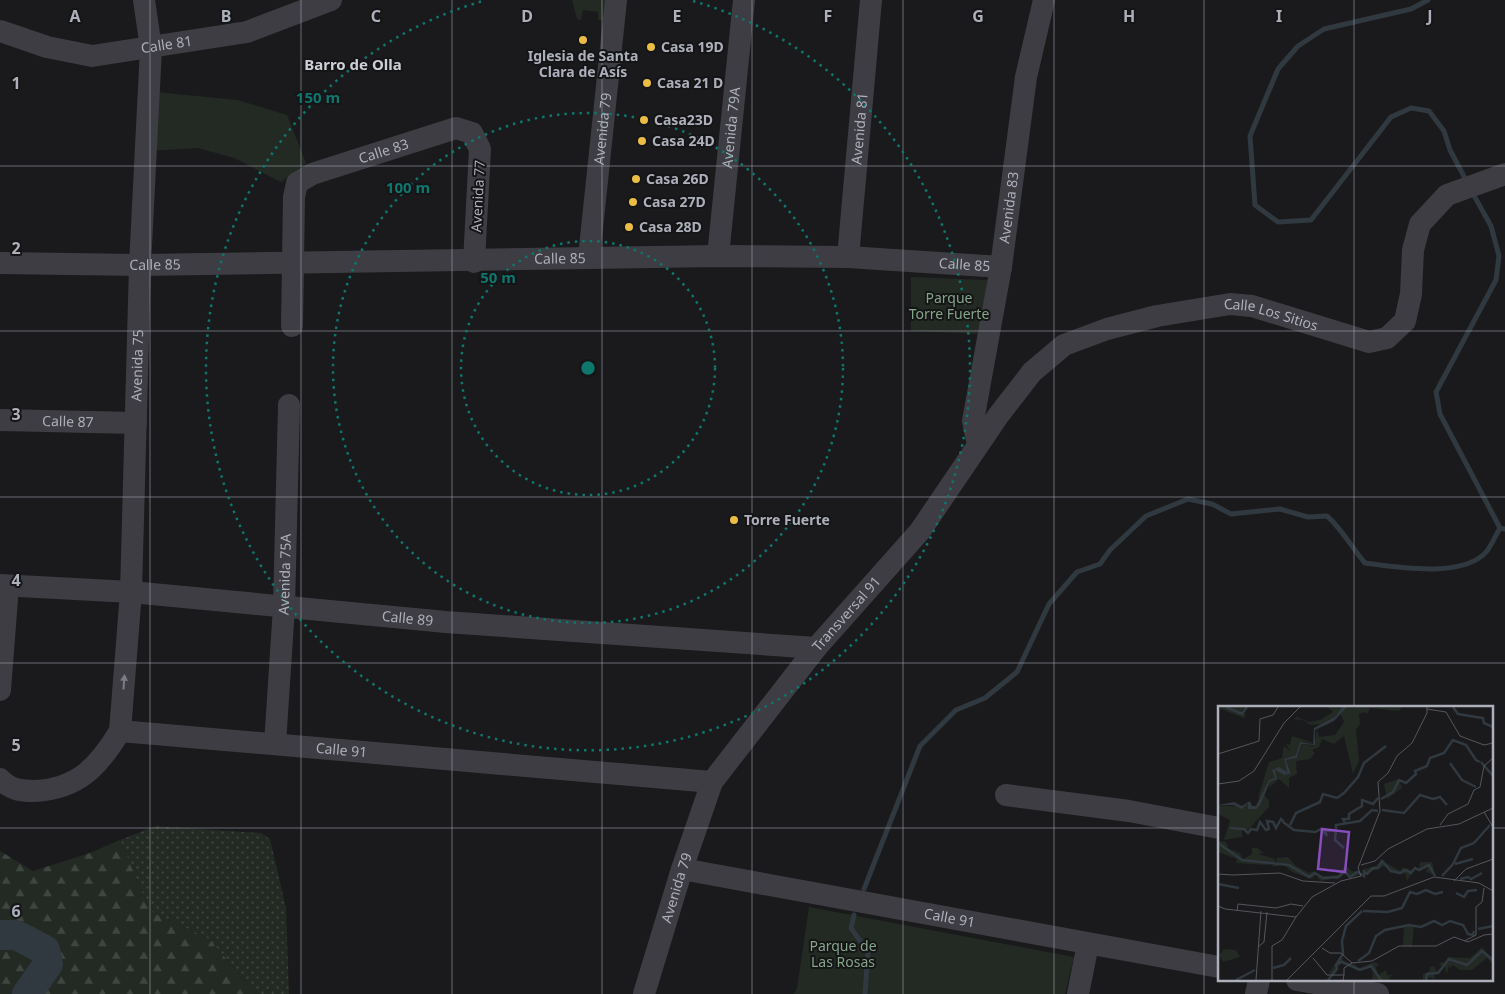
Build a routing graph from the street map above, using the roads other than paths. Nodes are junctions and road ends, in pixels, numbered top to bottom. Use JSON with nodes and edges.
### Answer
{"nodes":[{"id":1,"x":144,"y":0,"type":"edge"},
{"id":2,"x":331,"y":0,"type":"edge"},
{"id":3,"x":616,"y":0,"type":"edge"},
{"id":4,"x":744,"y":0,"type":"edge"},
{"id":5,"x":871,"y":0,"type":"edge"},
{"id":6,"x":1044,"y":0,"type":"edge"},
{"id":7,"x":0,"y":31,"type":"edge"},
{"id":8,"x":151,"y":48,"type":"junction"},
{"id":9,"x":472,"y":133,"type":"joint"},
{"id":10,"x":1504,"y":175,"type":"edge"},
{"id":11,"x":718,"y":256,"type":"junction"},
{"id":12,"x":589,"y":257,"type":"junction"},
{"id":13,"x":848,"y":257,"type":"junction"},
{"id":14,"x":294,"y":261,"type":"junction"},
{"id":15,"x":474,"y":262,"type":"junction"},
{"id":16,"x":0,"y":263,"type":"edge"},
{"id":17,"x":140,"y":265,"type":"junction"},
{"id":18,"x":1001,"y":266,"type":"junction"},
{"id":19,"x":292,"y":326,"type":"dead end"},
{"id":20,"x":289,"y":405,"type":"dead end"},
{"id":21,"x":0,"y":420,"type":"edge"},
{"id":22,"x":136,"y":423,"type":"junction"},
{"id":23,"x":978,"y":445,"type":"junction"},
{"id":24,"x":4,"y":585,"type":"edge"},
{"id":25,"x":131,"y":592,"type":"junction"},
{"id":26,"x":284,"y":607,"type":"junction"},
{"id":27,"x":816,"y":648,"type":"junction"},
{"id":28,"x":0,"y":690,"type":"edge"},
{"id":29,"x":120,"y":731,"type":"junction"},
{"id":30,"x":275,"y":744,"type":"junction"},
{"id":31,"x":0,"y":779,"type":"edge"},
{"id":32,"x":712,"y":782,"type":"junction"},
{"id":33,"x":1006,"y":794,"type":"dead end"},
{"id":34,"x":1218,"y":828,"type":"edge"},
{"id":35,"x":682,"y":869,"type":"junction"},
{"id":36,"x":1088,"y":944,"type":"junction"},
{"id":37,"x":1218,"y":967,"type":"edge"},
{"id":38,"x":1309,"y":982,"type":"edge"},
{"id":39,"x":644,"y":994,"type":"edge"},
{"id":40,"x":1078,"y":994,"type":"edge"},
{"id":41,"x":1378,"y":994,"type":"edge"}],
"edges":[{"from":1,"to":8,"type":"street","name":"Avenida 75"},
{"from":2,"to":8,"type":"street","name":"Calle 81"},
{"from":3,"to":12,"type":"street","name":"Avenida 79"},
{"from":4,"to":11,"type":"street","name":"Avenida 79A"},
{"from":5,"to":13,"type":"street","name":"Avenida 81"},
{"from":6,"to":18,"type":"street","name":"Avenida 83"},
{"from":7,"to":8,"type":"street","name":"Calle 81"},
{"from":8,"to":17,"type":"street","name":"Avenida 75"},
{"from":9,"to":14,"type":"street","name":"Calle 83"},
{"from":9,"to":15,"type":"street","name":"Avenida 77"},
{"from":10,"to":23,"type":"street","name":"Calle Los Sitios"},
{"from":11,"to":12,"type":"street","name":"Calle 85"},
{"from":11,"to":13,"type":"street","name":"Calle 85"},
{"from":12,"to":15,"type":"street","name":"Calle 85"},
{"from":13,"to":18,"type":"street","name":"Calle 85"},
{"from":14,"to":15,"type":"street","name":"Calle 85"},
{"from":14,"to":17,"type":"street","name":"Calle 85"},
{"from":14,"to":19,"type":"street"},
{"from":16,"to":17,"type":"street","name":"Calle 85"},
{"from":17,"to":22,"type":"street","name":"Avenida 75"},
{"from":18,"to":23,"type":"street","name":"Avenida 83"},
{"from":20,"to":26,"type":"street","name":"Avenida 75A"},
{"from":21,"to":22,"type":"street","name":"Calle 87"},
{"from":22,"to":25,"type":"street","name":"Avenida 75"},
{"from":23,"to":27,"type":"street","name":"Transversal 91"},
{"from":24,"to":25,"type":"street","name":"Calle 89"},
{"from":24,"to":28,"type":"street"},
{"from":25,"to":26,"type":"street","name":"Calle 89"},
{"from":29,"to":25,"type":"street","name":"Avenida 75","one_way":true},
{"from":26,"to":27,"type":"street","name":"Calle 89"},
{"from":26,"to":30,"type":"street","name":"Avenida 75A"},
{"from":27,"to":32,"type":"street","name":"Transversal 91"},
{"from":29,"to":30,"type":"street","name":"Calle 91"},
{"from":29,"to":31,"type":"street"},
{"from":30,"to":32,"type":"street","name":"Calle 91"},
{"from":32,"to":35,"type":"street","name":"Avenida 79"},
{"from":33,"to":34,"type":"street"},
{"from":35,"to":36,"type":"street","name":"Calle 91"},
{"from":35,"to":39,"type":"street","name":"Avenida 79"},
{"from":36,"to":37,"type":"street","name":"Calle 91"},
{"from":36,"to":40,"type":"street"},
{"from":38,"to":41,"type":"street"}]}
